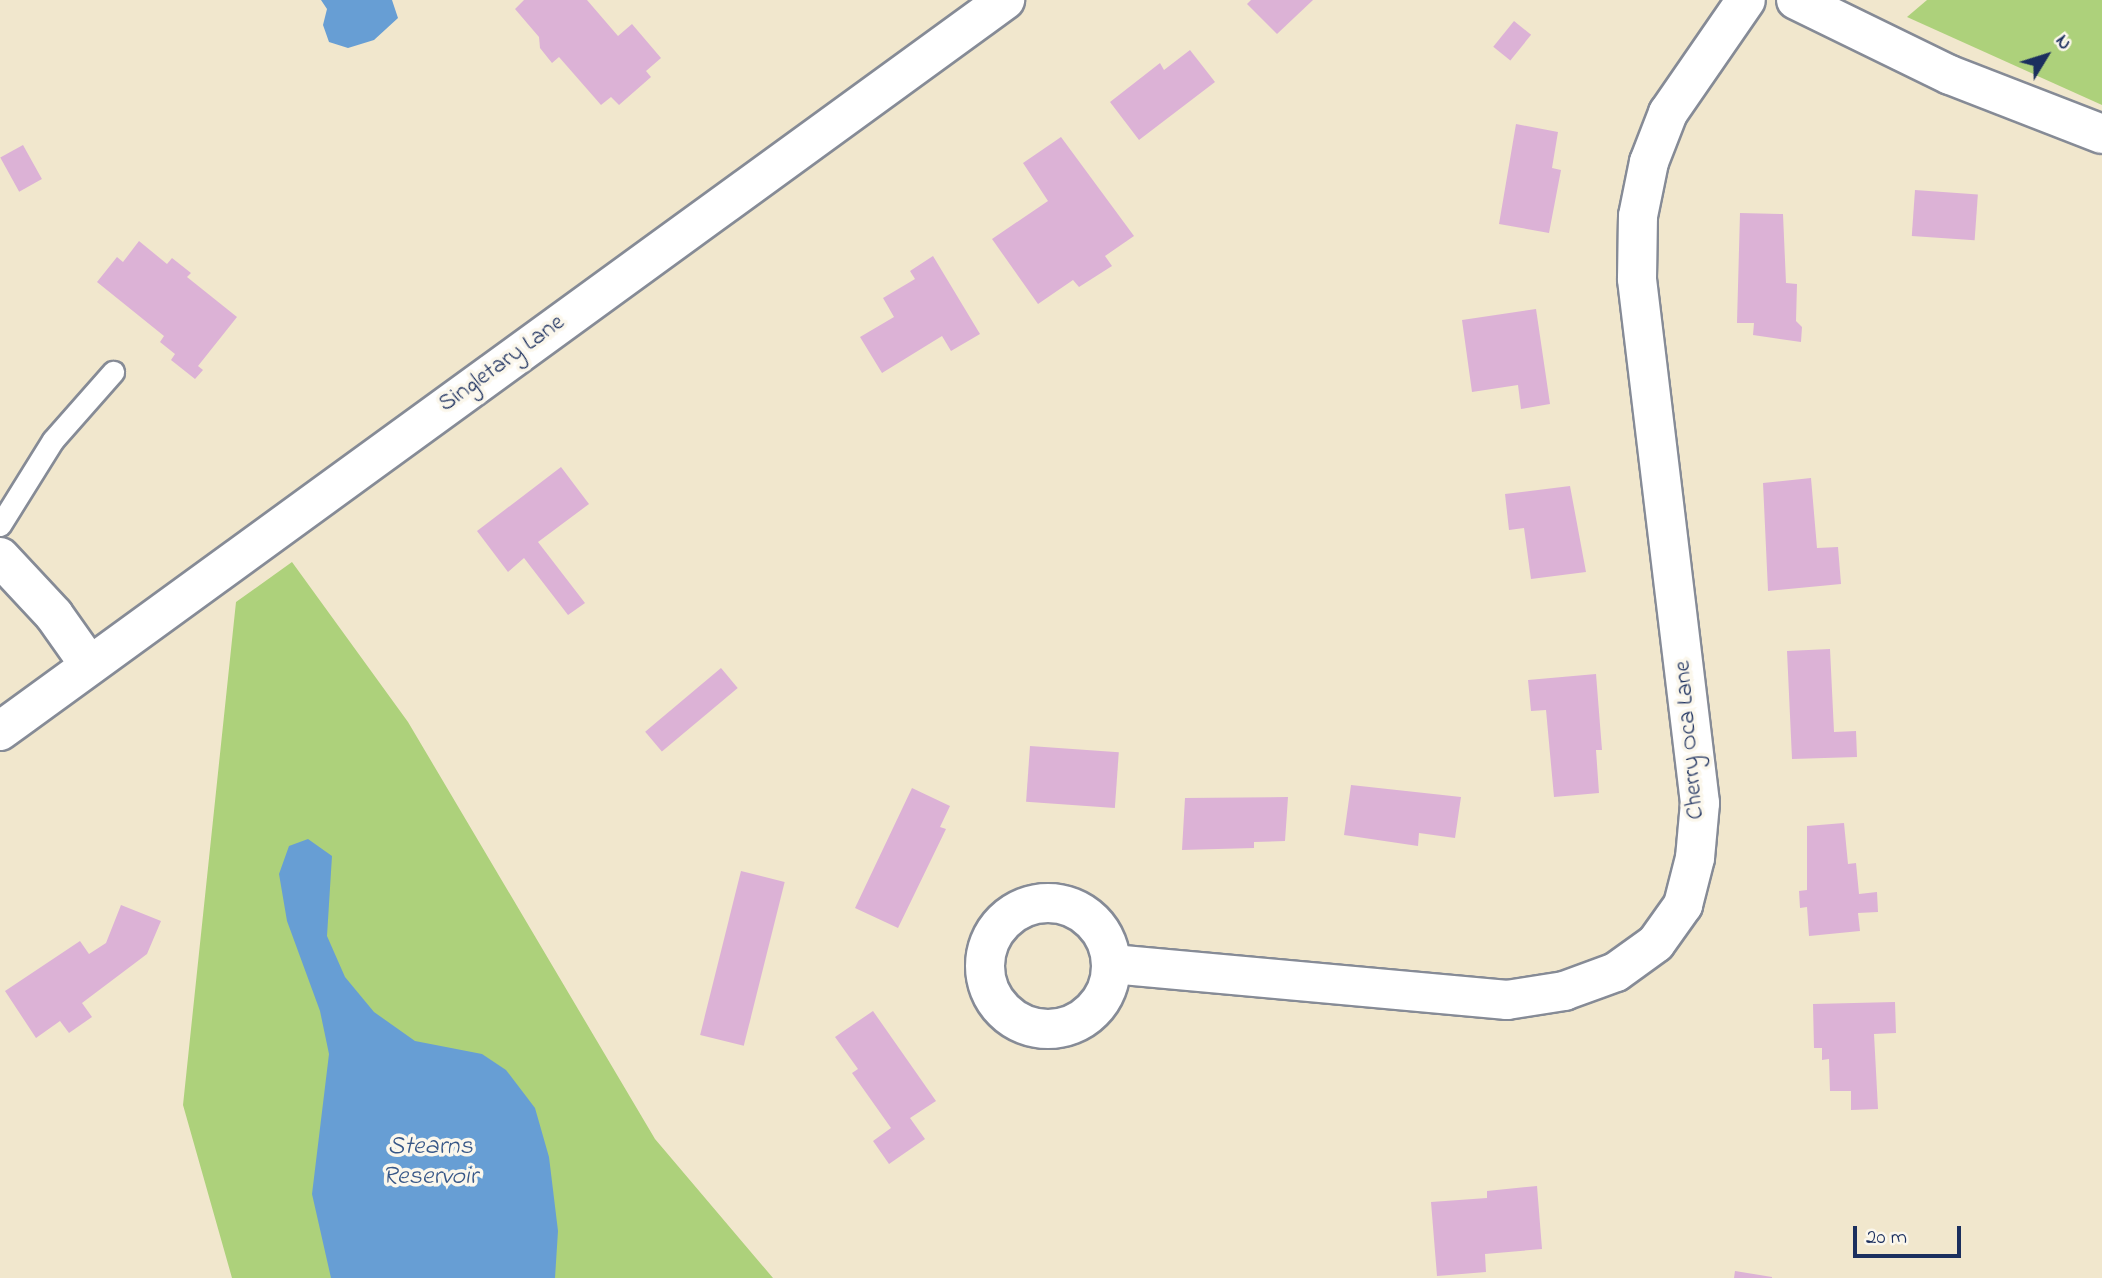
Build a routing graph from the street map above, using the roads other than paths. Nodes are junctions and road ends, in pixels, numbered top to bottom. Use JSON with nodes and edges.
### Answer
{"nodes":[{"id":1,"x":1005,"y":0,"type":"edge"},
{"id":2,"x":1746,"y":0,"type":"edge"},
{"id":3,"x":1796,"y":0,"type":"edge"},
{"id":4,"x":2102,"y":134,"type":"edge"},
{"id":5,"x":113,"y":372,"type":"dead end"},
{"id":6,"x":0,"y":524,"type":"edge"},
{"id":7,"x":0,"y":557,"type":"edge"},
{"id":8,"x":88,"y":663,"type":"junction"},
{"id":9,"x":0,"y":731,"type":"edge"},
{"id":10,"x":1112,"y":964,"type":"dead end"}],
"edges":[{"from":1,"to":8,"type":"street","name":"Singletary Lane"},
{"from":2,"to":10,"type":"street","name":"Cherry Oca Lane"},
{"from":3,"to":4,"type":"street"},
{"from":5,"to":6,"type":"lane"},
{"from":7,"to":8,"type":"street"},
{"from":8,"to":9,"type":"street","name":"Singletary Lane"}]}
